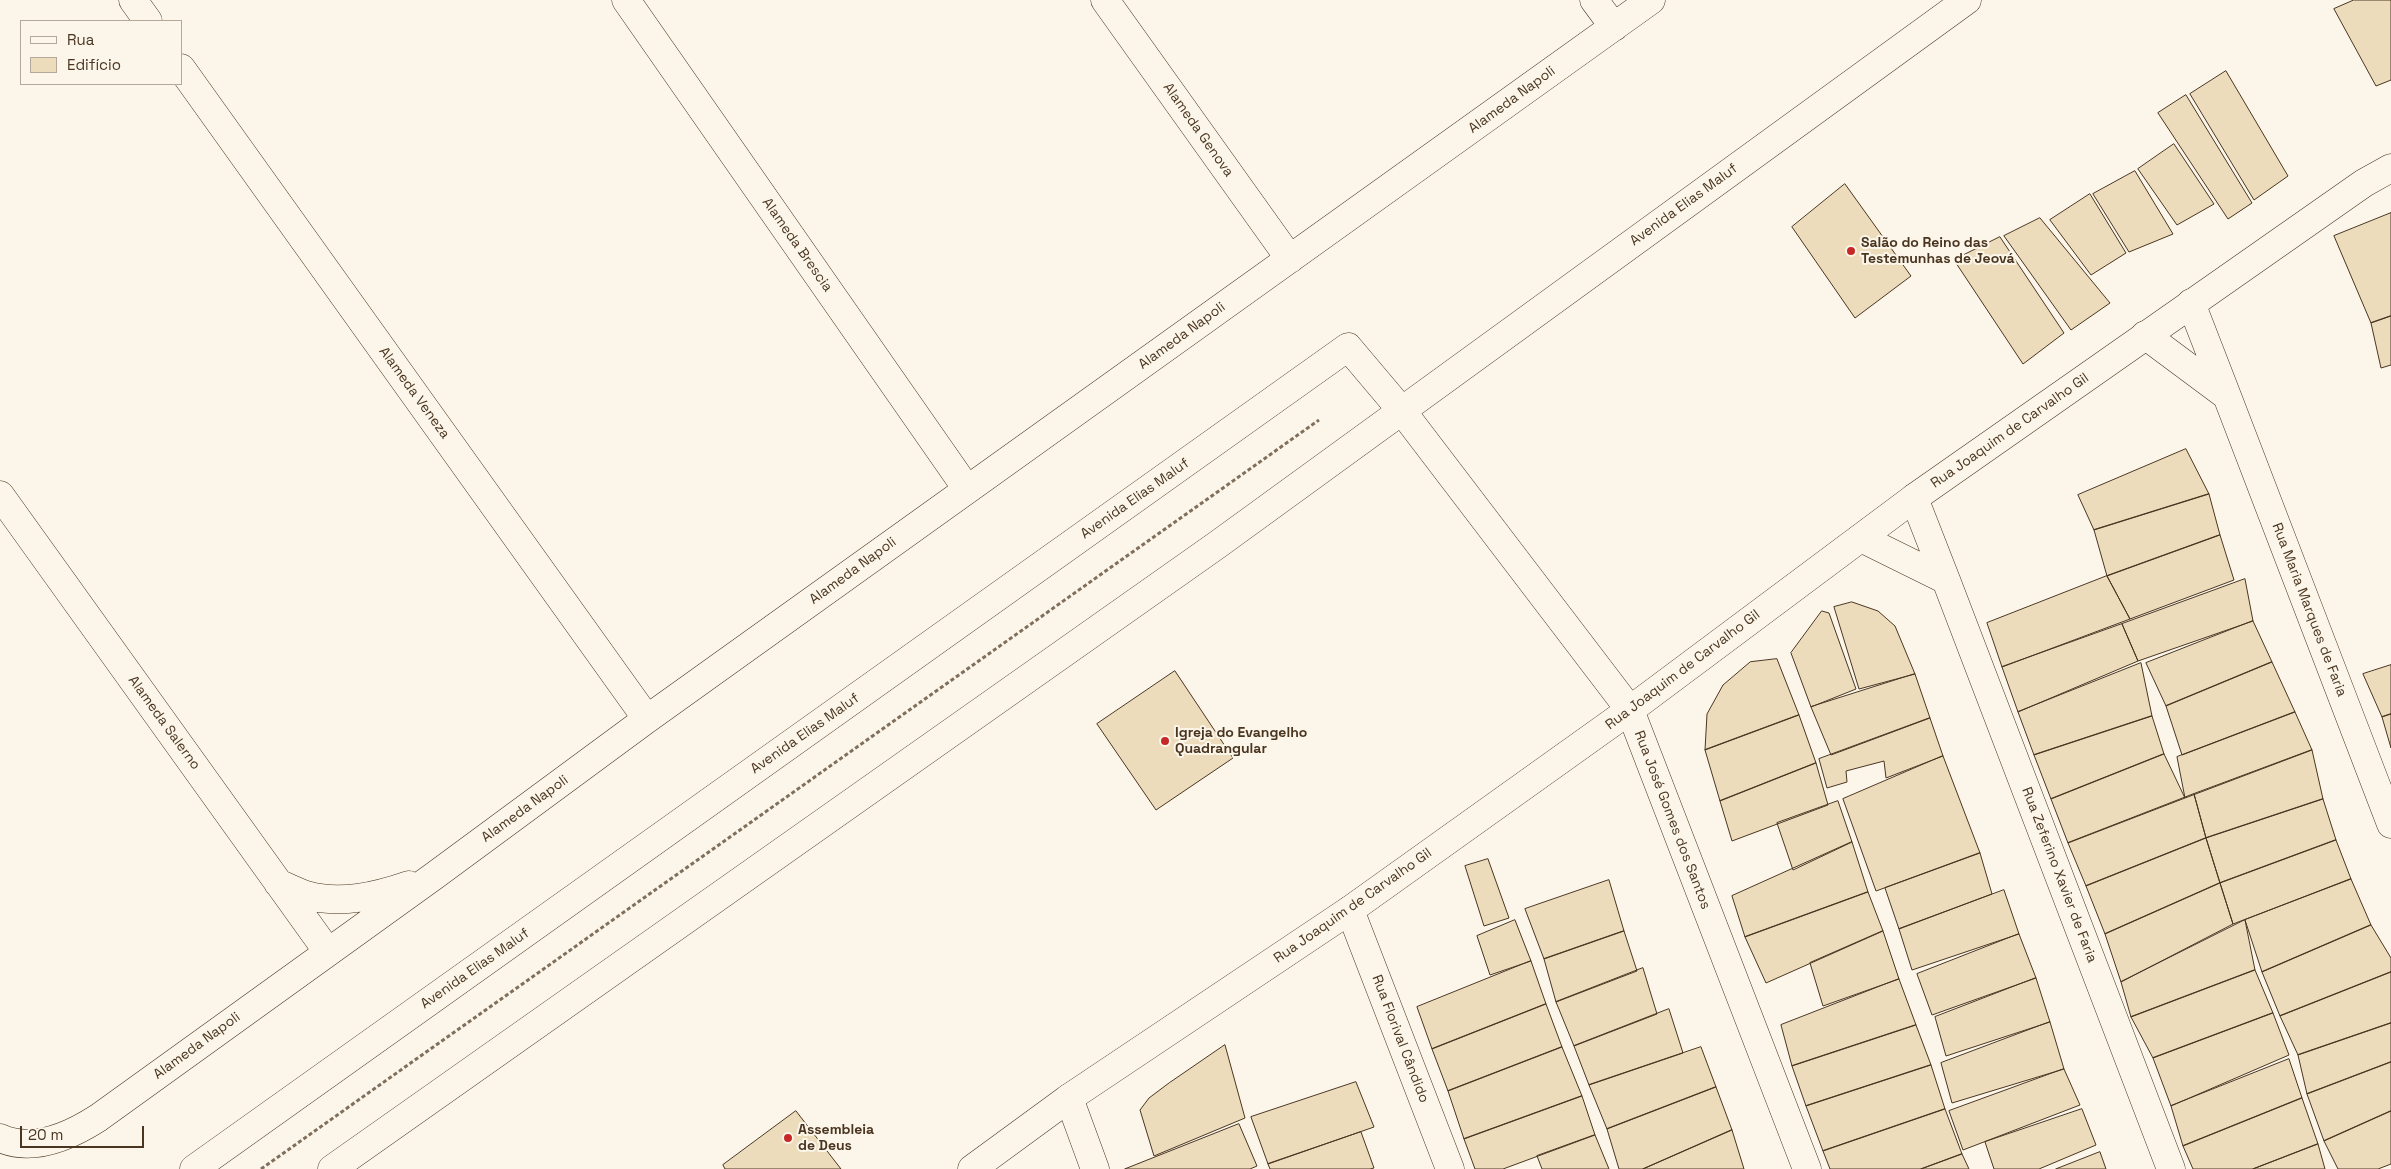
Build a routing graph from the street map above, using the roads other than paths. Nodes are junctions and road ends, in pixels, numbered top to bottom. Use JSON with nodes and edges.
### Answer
{"nodes":[{"id":1,"x":133,"y":0,"type":"edge"},
{"id":2,"x":626,"y":0,"type":"edge"},
{"id":3,"x":1106,"y":0,"type":"edge"},
{"id":4,"x":1594,"y":0,"type":"edge"},
{"id":5,"x":1651,"y":0,"type":"edge"},
{"id":6,"x":1967,"y":0,"type":"edge"},
{"id":7,"x":147,"y":20,"type":"edge"},
{"id":8,"x":1614,"y":27,"type":"junction"},
{"id":9,"x":182,"y":69,"type":"edge"},
{"id":10,"x":2391,"y":168,"type":"edge"},
{"id":11,"x":1290,"y":259,"type":"junction"},
{"id":12,"x":2191,"y":303,"type":"junction"},
{"id":13,"x":2145,"y":335,"type":"junction"},
{"id":14,"x":2227,"y":396,"type":"junction"},
{"id":15,"x":1402,"y":411,"type":"junction"},
{"id":16,"x":967,"y":489,"type":"junction"},
{"id":17,"x":0,"y":495,"type":"edge"},
{"id":18,"x":1914,"y":498,"type":"junction"},
{"id":19,"x":1861,"y":538,"type":"junction"},
{"id":20,"x":1946,"y":580,"type":"junction"},
{"id":21,"x":1630,"y":710,"type":"junction"},
{"id":22,"x":647,"y":719,"type":"junction"},
{"id":23,"x":2391,"y":824,"type":"edge"},
{"id":24,"x":434,"y":876,"type":"junction"},
{"id":25,"x":278,"y":883,"type":"junction"},
{"id":26,"x":1350,"y":910,"type":"junction"},
{"id":27,"x":328,"y":952,"type":"junction"},
{"id":28,"x":1068,"y":1098,"type":"junction"},
{"id":29,"x":0,"y":1138,"type":"edge"},
{"id":30,"x":194,"y":1169,"type":"edge"},
{"id":31,"x":332,"y":1169,"type":"edge"},
{"id":32,"x":972,"y":1169,"type":"edge"},
{"id":33,"x":1095,"y":1169,"type":"edge"},
{"id":34,"x":1450,"y":1169,"type":"edge"},
{"id":35,"x":1807,"y":1169,"type":"edge"},
{"id":36,"x":2171,"y":1169,"type":"edge"}],
"edges":[{"from":1,"to":7,"type":"street"},
{"from":2,"to":16,"type":"street","name":"Alameda Brescia"},
{"from":3,"to":11,"type":"street","name":"Alameda Genova"},
{"from":4,"to":8,"type":"street"},
{"from":5,"to":8,"type":"street","name":"Alameda Napoli"},
{"from":6,"to":15,"type":"street","name":"Avenida Elias Maluf"},
{"from":8,"to":11,"type":"street","name":"Alameda Napoli"},
{"from":9,"to":22,"type":"street","name":"Alameda Veneza"},
{"from":10,"to":12,"type":"street","name":"Rua Joaquim de Carvalho Gil"},
{"from":11,"to":16,"type":"street","name":"Alameda Napoli"},
{"from":12,"to":13,"type":"street","name":"Rua Joaquim de Carvalho Gil"},
{"from":12,"to":14,"type":"street","name":"Rua Maria Marques de Faria"},
{"from":13,"to":14,"type":"street"},
{"from":13,"to":18,"type":"street","name":"Rua Joaquim de Carvalho Gil"},
{"from":14,"to":23,"type":"street","name":"Rua Maria Marques de Faria"},
{"from":15,"to":21,"type":"street","name":"Rua José Gomes dos Santos"},
{"from":15,"to":30,"type":"street","name":"Avenida Elias Maluf"},
{"from":15,"to":31,"type":"street","name":"Avenida Elias Maluf"},
{"from":16,"to":22,"type":"street","name":"Alameda Napoli"},
{"from":17,"to":25,"type":"street","name":"Alameda Salerno"},
{"from":18,"to":19,"type":"street","name":"Rua Joaquim de Carvalho Gil"},
{"from":18,"to":20,"type":"street","name":"Rua Zeferino Xavier de Faria"},
{"from":19,"to":20,"type":"street"},
{"from":19,"to":21,"type":"street","name":"Rua Joaquim de Carvalho Gil"},
{"from":20,"to":36,"type":"street","name":"Rua Zeferino Xavier de Faria"},
{"from":21,"to":26,"type":"street","name":"Rua Joaquim de Carvalho Gil"},
{"from":21,"to":35,"type":"street","name":"Rua José Gomes dos Santos"},
{"from":22,"to":24,"type":"street","name":"Alameda Napoli"},
{"from":24,"to":25,"type":"street"},
{"from":24,"to":27,"type":"street","name":"Alameda Napoli"},
{"from":25,"to":27,"type":"street","name":"Alameda Salerno"},
{"from":26,"to":28,"type":"street","name":"Rua Joaquim de Carvalho Gil"},
{"from":26,"to":34,"type":"street","name":"Rua Florival Cândido"},
{"from":27,"to":29,"type":"street","name":"Alameda Napoli"},
{"from":28,"to":32,"type":"street","name":"Rua Joaquim de Carvalho Gil"},
{"from":28,"to":33,"type":"street"}]}
